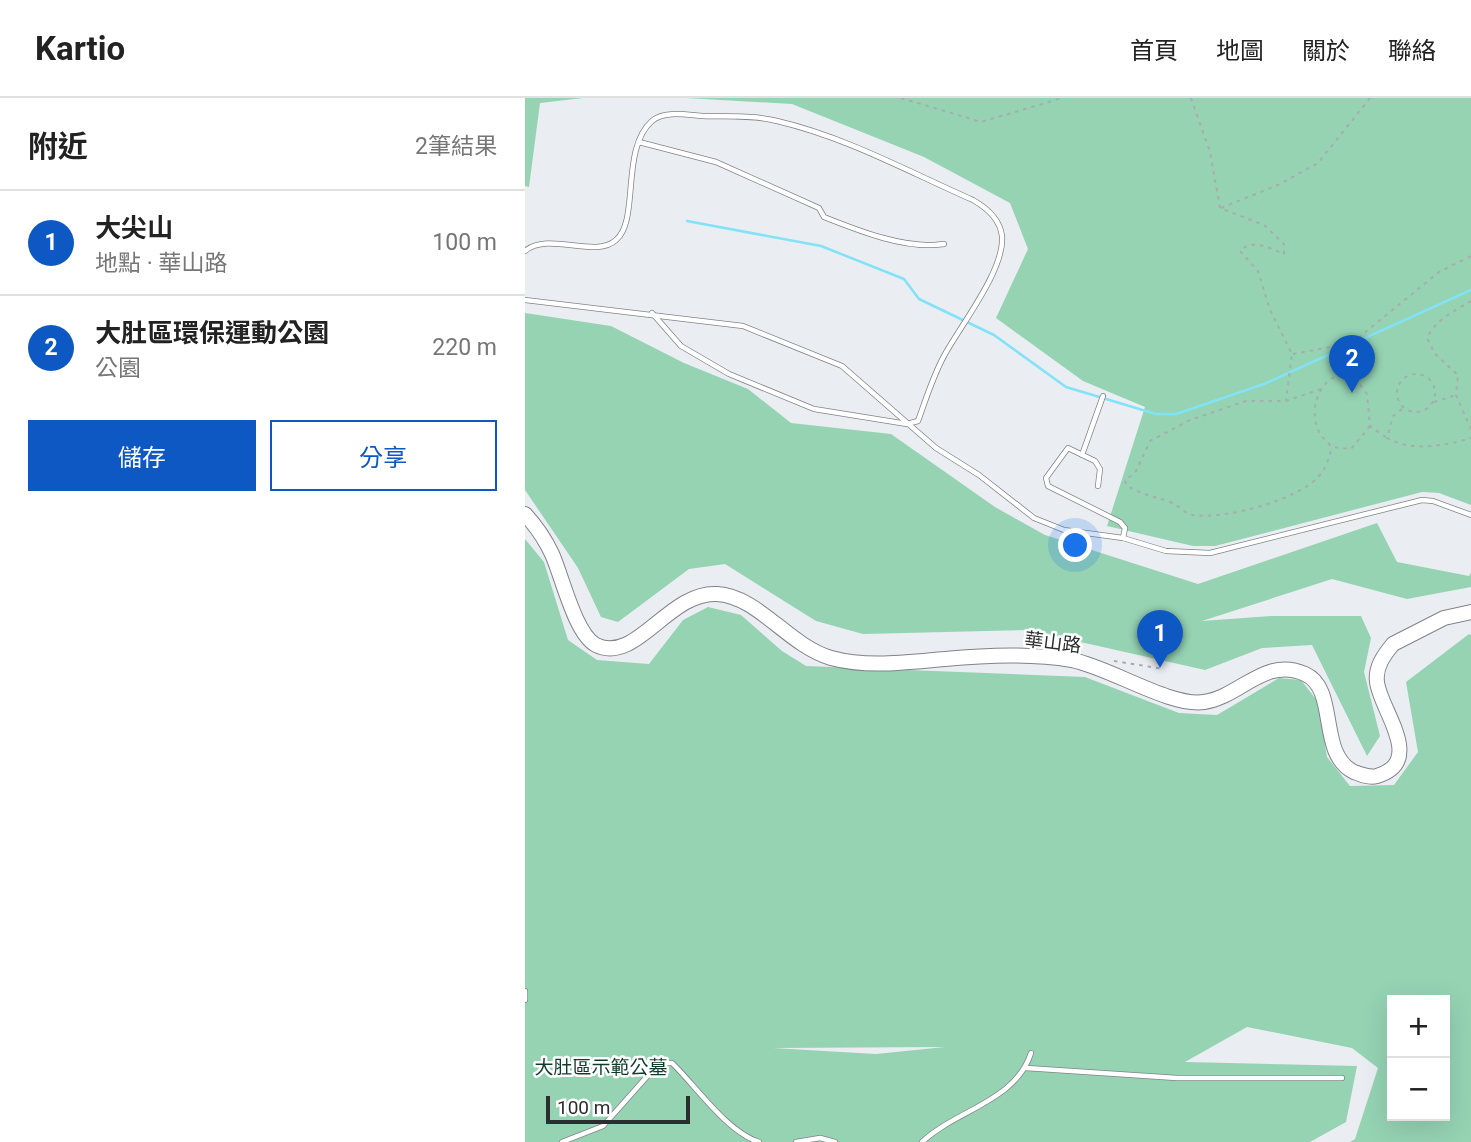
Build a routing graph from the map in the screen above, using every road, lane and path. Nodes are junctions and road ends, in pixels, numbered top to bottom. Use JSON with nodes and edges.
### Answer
{"nodes":[{"id":1,"x":901,"y":98,"type":"edge"},
{"id":2,"x":1062,"y":98,"type":"edge"},
{"id":3,"x":1192,"y":98,"type":"edge"},
{"id":4,"x":1370,"y":98,"type":"edge"},
{"id":5,"x":639,"y":142,"type":"junction"},
{"id":6,"x":1220,"y":208,"type":"junction"},
{"id":7,"x":944,"y":244,"type":"dead end"},
{"id":8,"x":525,"y":251,"type":"edge"},
{"id":9,"x":1471,"y":256,"type":"edge"},
{"id":10,"x":525,"y":300,"type":"edge"},
{"id":11,"x":1471,"y":301,"type":"edge"},
{"id":12,"x":652,"y":313,"type":"junction"},
{"id":13,"x":1292,"y":354,"type":"junction"},
{"id":14,"x":1321,"y":389,"type":"junction"},
{"id":15,"x":1456,"y":395,"type":"junction"},
{"id":16,"x":1103,"y":396,"type":"dead end"},
{"id":17,"x":1286,"y":401,"type":"junction"},
{"id":18,"x":1433,"y":402,"type":"junction"},
{"id":19,"x":1403,"y":408,"type":"junction"},
{"id":20,"x":907,"y":424,"type":"junction"},
{"id":21,"x":1370,"y":426,"type":"junction"},
{"id":22,"x":1471,"y":429,"type":"edge"},
{"id":23,"x":1387,"y":438,"type":"junction"},
{"id":24,"x":1471,"y":438,"type":"edge"},
{"id":25,"x":1332,"y":447,"type":"junction"},
{"id":26,"x":1082,"y":455,"type":"junction"},
{"id":27,"x":1098,"y":486,"type":"dead end"},
{"id":28,"x":525,"y":514,"type":"edge"},
{"id":29,"x":1471,"y":515,"type":"edge"},
{"id":30,"x":1123,"y":538,"type":"junction"},
{"id":31,"x":1471,"y":612,"type":"edge"},
{"id":32,"x":1109,"y":660,"type":"dead end"},
{"id":33,"x":1164,"y":668,"type":"dead end"},
{"id":34,"x":525,"y":991,"type":"edge"},
{"id":35,"x":525,"y":1000,"type":"edge"},
{"id":36,"x":1031,"y":1053,"type":"dead end"},
{"id":37,"x":1026,"y":1069,"type":"junction"},
{"id":38,"x":1342,"y":1078,"type":"dead end"},
{"id":39,"x":562,"y":1142,"type":"edge"},
{"id":40,"x":759,"y":1142,"type":"edge"},
{"id":41,"x":796,"y":1142,"type":"edge"},
{"id":42,"x":835,"y":1142,"type":"edge"},
{"id":43,"x":922,"y":1142,"type":"edge"}],
"edges":[{"from":1,"to":2,"type":"path"},
{"from":3,"to":6,"type":"path"},
{"from":4,"to":6,"type":"path"},
{"from":5,"to":7,"type":"lane"},
{"from":5,"to":8,"type":"lane"},
{"from":5,"to":20,"type":"lane"},
{"from":6,"to":13,"type":"path"},
{"from":9,"to":13,"type":"path"},
{"from":10,"to":12,"type":"lane"},
{"from":11,"to":15,"type":"path"},
{"from":12,"to":20,"type":"lane"},
{"from":12,"to":20,"type":"lane"},
{"from":13,"to":17,"type":"path"},
{"from":14,"to":17,"type":"path"},
{"from":14,"to":21,"type":"path"},
{"from":14,"to":25,"type":"path"},
{"from":15,"to":18,"type":"path"},
{"from":15,"to":22,"type":"path"},
{"from":16,"to":26,"type":"lane"},
{"from":17,"to":25,"type":"path"},
{"from":18,"to":19,"type":"path"},
{"from":18,"to":19,"type":"path"},
{"from":19,"to":23,"type":"path"},
{"from":20,"to":30,"type":"lane"},
{"from":21,"to":23,"type":"path"},
{"from":21,"to":25,"type":"path"},
{"from":23,"to":24,"type":"path"},
{"from":26,"to":27,"type":"lane"},
{"from":26,"to":30,"type":"lane"},
{"from":28,"to":31,"type":"street","name":"華山路"},
{"from":29,"to":30,"type":"lane"},
{"from":32,"to":33,"type":"path"},
{"from":34,"to":35,"type":"lane"},
{"from":36,"to":37,"type":"lane"},
{"from":37,"to":38,"type":"lane"},
{"from":37,"to":43,"type":"lane"},
{"from":39,"to":40,"type":"lane"},
{"from":41,"to":42,"type":"lane"}]}
